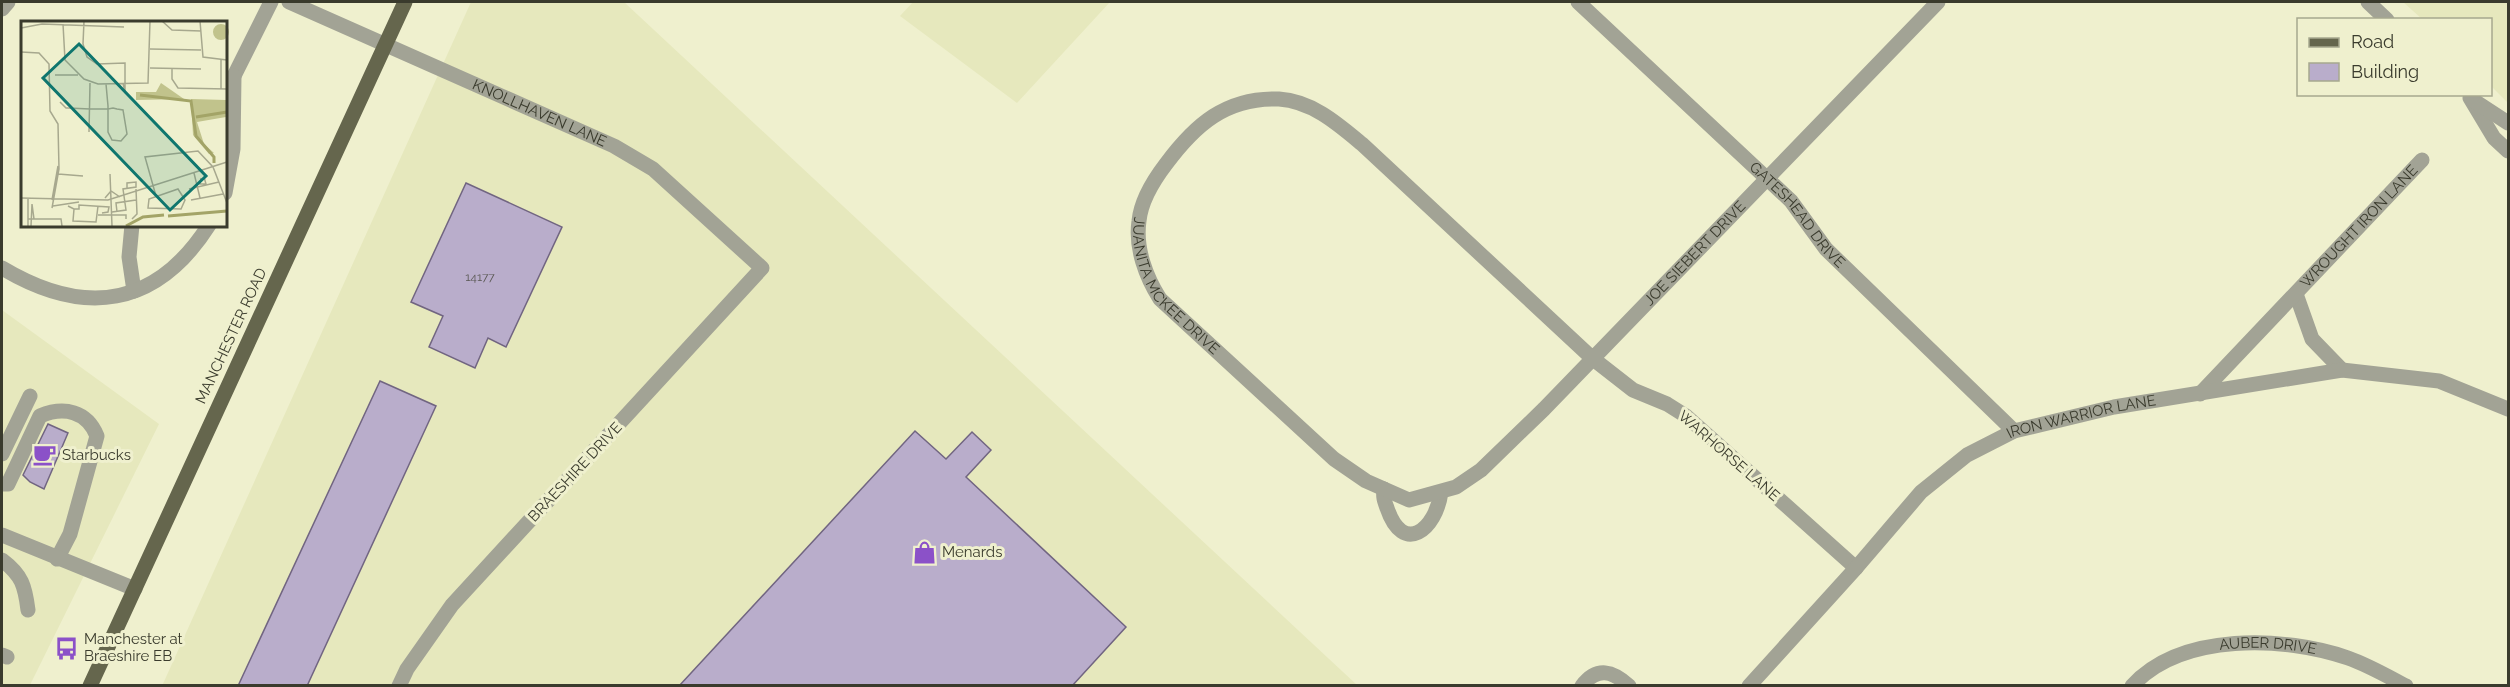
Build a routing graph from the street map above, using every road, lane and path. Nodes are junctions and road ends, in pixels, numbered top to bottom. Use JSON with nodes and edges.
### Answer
{"nodes":[{"id":1,"x":8,"y":2,"type":"edge"},
{"id":2,"x":271,"y":2,"type":"edge"},
{"id":3,"x":289,"y":2,"type":"edge"},
{"id":4,"x":405,"y":2,"type":"edge"},
{"id":5,"x":1578,"y":2,"type":"edge"},
{"id":6,"x":1938,"y":2,"type":"edge"},
{"id":7,"x":2368,"y":2,"type":"edge"},
{"id":8,"x":2,"y":9,"type":"edge"},
{"id":9,"x":2385,"y":18,"type":"edge"},
{"id":10,"x":385,"y":44,"type":"junction"},
{"id":11,"x":229,"y":81,"type":"edge"},
{"id":12,"x":2468,"y":96,"type":"edge"},
{"id":13,"x":2508,"y":123,"type":"edge"},
{"id":14,"x":2508,"y":151,"type":"edge"},
{"id":15,"x":2422,"y":160,"type":"dead end"},
{"id":16,"x":1765,"y":178,"type":"junction"},
{"id":17,"x":226,"y":188,"type":"edge"},
{"id":18,"x":132,"y":226,"type":"edge"},
{"id":19,"x":208,"y":226,"type":"edge"},
{"id":20,"x":2,"y":268,"type":"edge"},
{"id":21,"x":762,"y":268,"type":"joint"},
{"id":22,"x":134,"y":291,"type":"junction"},
{"id":23,"x":2296,"y":294,"type":"junction"},
{"id":24,"x":1592,"y":358,"type":"junction"},
{"id":25,"x":2342,"y":370,"type":"junction"},
{"id":26,"x":2200,"y":394,"type":"junction"},
{"id":27,"x":30,"y":396,"type":"dead end"},
{"id":28,"x":2508,"y":410,"type":"edge"},
{"id":29,"x":2014,"y":431,"type":"junction"},
{"id":30,"x":2,"y":454,"type":"edge"},
{"id":31,"x":2,"y":484,"type":"edge"},
{"id":32,"x":1384,"y":489,"type":"junction"},
{"id":33,"x":1441,"y":492,"type":"junction"},
{"id":34,"x":1409,"y":500,"type":"joint"},
{"id":35,"x":2,"y":535,"type":"edge"},
{"id":36,"x":57,"y":559,"type":"junction"},
{"id":37,"x":2,"y":560,"type":"edge"},
{"id":38,"x":1856,"y":568,"type":"junction"},
{"id":39,"x":135,"y":589,"type":"junction"},
{"id":40,"x":28,"y":610,"type":"dead end"},
{"id":41,"x":90,"y":686,"type":"edge"},
{"id":42,"x":399,"y":686,"type":"edge"},
{"id":43,"x":1582,"y":686,"type":"edge"},
{"id":44,"x":1629,"y":686,"type":"edge"},
{"id":45,"x":1749,"y":686,"type":"edge"},
{"id":46,"x":2132,"y":686,"type":"edge"},
{"id":47,"x":2406,"y":686,"type":"edge"}],
"edges":[{"from":1,"to":8,"type":"street"},
{"from":2,"to":11,"type":"street"},
{"from":3,"to":10,"type":"street","name":"KNOLLHAVEN LANE"},
{"from":4,"to":10,"type":"main road","name":"MANCHESTER ROAD"},
{"from":5,"to":16,"type":"street","name":"GATESHEAD DRIVE"},
{"from":6,"to":16,"type":"street","name":"JOE SIEBERT DRIVE"},
{"from":7,"to":9,"type":"street"},
{"from":10,"to":21,"type":"street","name":"KNOLLHAVEN LANE"},
{"from":10,"to":39,"type":"main road","name":"MANCHESTER ROAD"},
{"from":11,"to":17,"type":"street"},
{"from":12,"to":13,"type":"street"},
{"from":12,"to":14,"type":"street"},
{"from":15,"to":23,"type":"street","name":"WROUGHT IRON LANE"},
{"from":16,"to":24,"type":"street","name":"JOE SIEBERT DRIVE"},
{"from":16,"to":29,"type":"street","name":"GATESHEAD DRIVE"},
{"from":18,"to":22,"type":"street"},
{"from":19,"to":22,"type":"street"},
{"from":20,"to":22,"type":"street"},
{"from":21,"to":42,"type":"street","name":"BRAESHIRE DRIVE"},
{"from":23,"to":25,"type":"street","name":"WROUGHT IRON LANE"},
{"from":23,"to":26,"type":"street","name":"WROUGHT IRON LANE"},
{"from":24,"to":32,"type":"street","name":"JUANITA MCKEE DRIVE"},
{"from":24,"to":33,"type":"street","name":"JOE SIEBERT DRIVE"},
{"from":24,"to":38,"type":"street","name":"WARHORSE LANE"},
{"from":25,"to":26,"type":"street","name":"IRON WARRIOR LANE"},
{"from":25,"to":28,"type":"street","name":"IRON WARRIOR LANE"},
{"from":26,"to":29,"type":"street","name":"IRON WARRIOR LANE"},
{"from":27,"to":30,"type":"street"},
{"from":29,"to":38,"type":"street","name":"IRON WARRIOR LANE"},
{"from":31,"to":36,"type":"street"},
{"from":32,"to":33,"type":"street"},
{"from":32,"to":34,"type":"street","name":"JUANITA MCKEE DRIVE"},
{"from":33,"to":34,"type":"street","name":"JOE SIEBERT DRIVE"},
{"from":35,"to":36,"type":"street"},
{"from":36,"to":39,"type":"street"},
{"from":37,"to":40,"type":"street"},
{"from":38,"to":45,"type":"street","name":"IRON WARRIOR LANE"},
{"from":39,"to":41,"type":"main road","name":"MANCHESTER ROAD"},
{"from":43,"to":44,"type":"street"},
{"from":46,"to":47,"type":"street","name":"AUBER DRIVE"}]}
